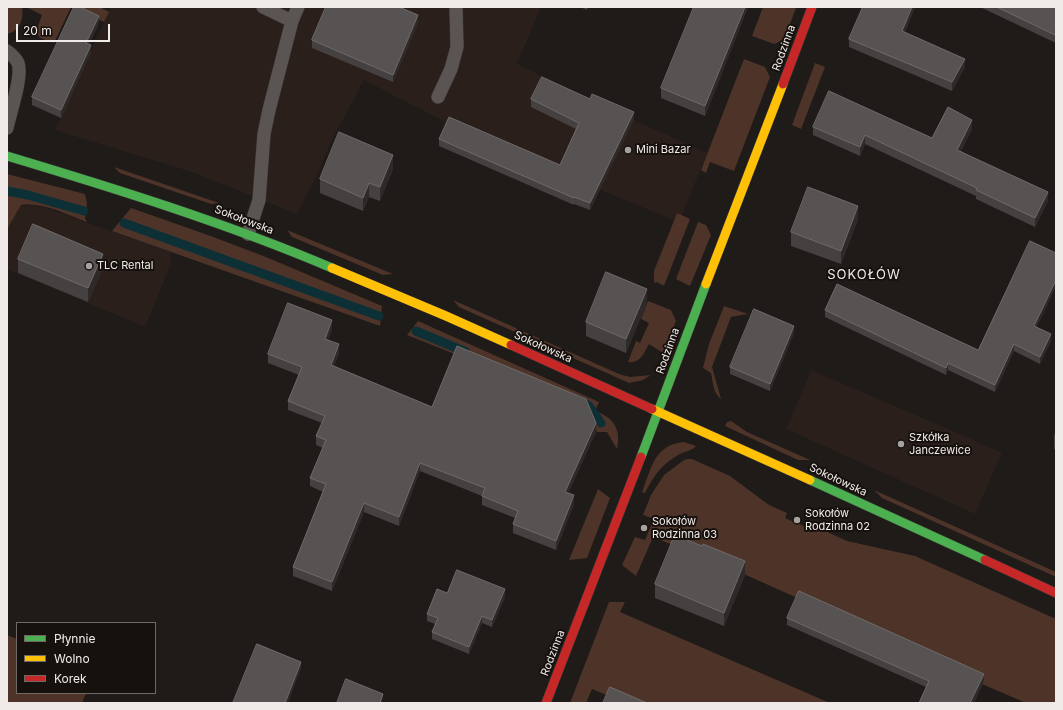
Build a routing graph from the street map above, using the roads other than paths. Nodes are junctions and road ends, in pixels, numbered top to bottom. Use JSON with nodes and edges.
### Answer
{"nodes":[{"id":1,"x":263,"y":7,"type":"edge"},
{"id":2,"x":298,"y":7,"type":"edge"},
{"id":3,"x":456,"y":7,"type":"edge"},
{"id":4,"x":812,"y":7,"type":"edge"},
{"id":5,"x":292,"y":21,"type":"junction"},
{"id":6,"x":7,"y":51,"type":"edge"},
{"id":7,"x":438,"y":97,"type":"dead end"},
{"id":8,"x":7,"y":128,"type":"edge"},
{"id":9,"x":7,"y":156,"type":"edge"},
{"id":10,"x":248,"y":234,"type":"junction"},
{"id":11,"x":658,"y":412,"type":"junction"},
{"id":12,"x":1056,"y":593,"type":"edge"},
{"id":13,"x":546,"y":703,"type":"edge"}],
"edges":[{"from":1,"to":5,"type":"lane"},
{"from":2,"to":5,"type":"lane"},
{"from":3,"to":7,"type":"lane"},
{"from":4,"to":11,"type":"street","name":"Rodzinna"},
{"from":5,"to":10,"type":"lane"},
{"from":6,"to":8,"type":"lane"},
{"from":9,"to":10,"type":"street","name":"Sokołowska"},
{"from":10,"to":11,"type":"street","name":"Sokołowska"},
{"from":11,"to":12,"type":"street","name":"Sokołowska"},
{"from":11,"to":13,"type":"street","name":"Rodzinna"}]}
